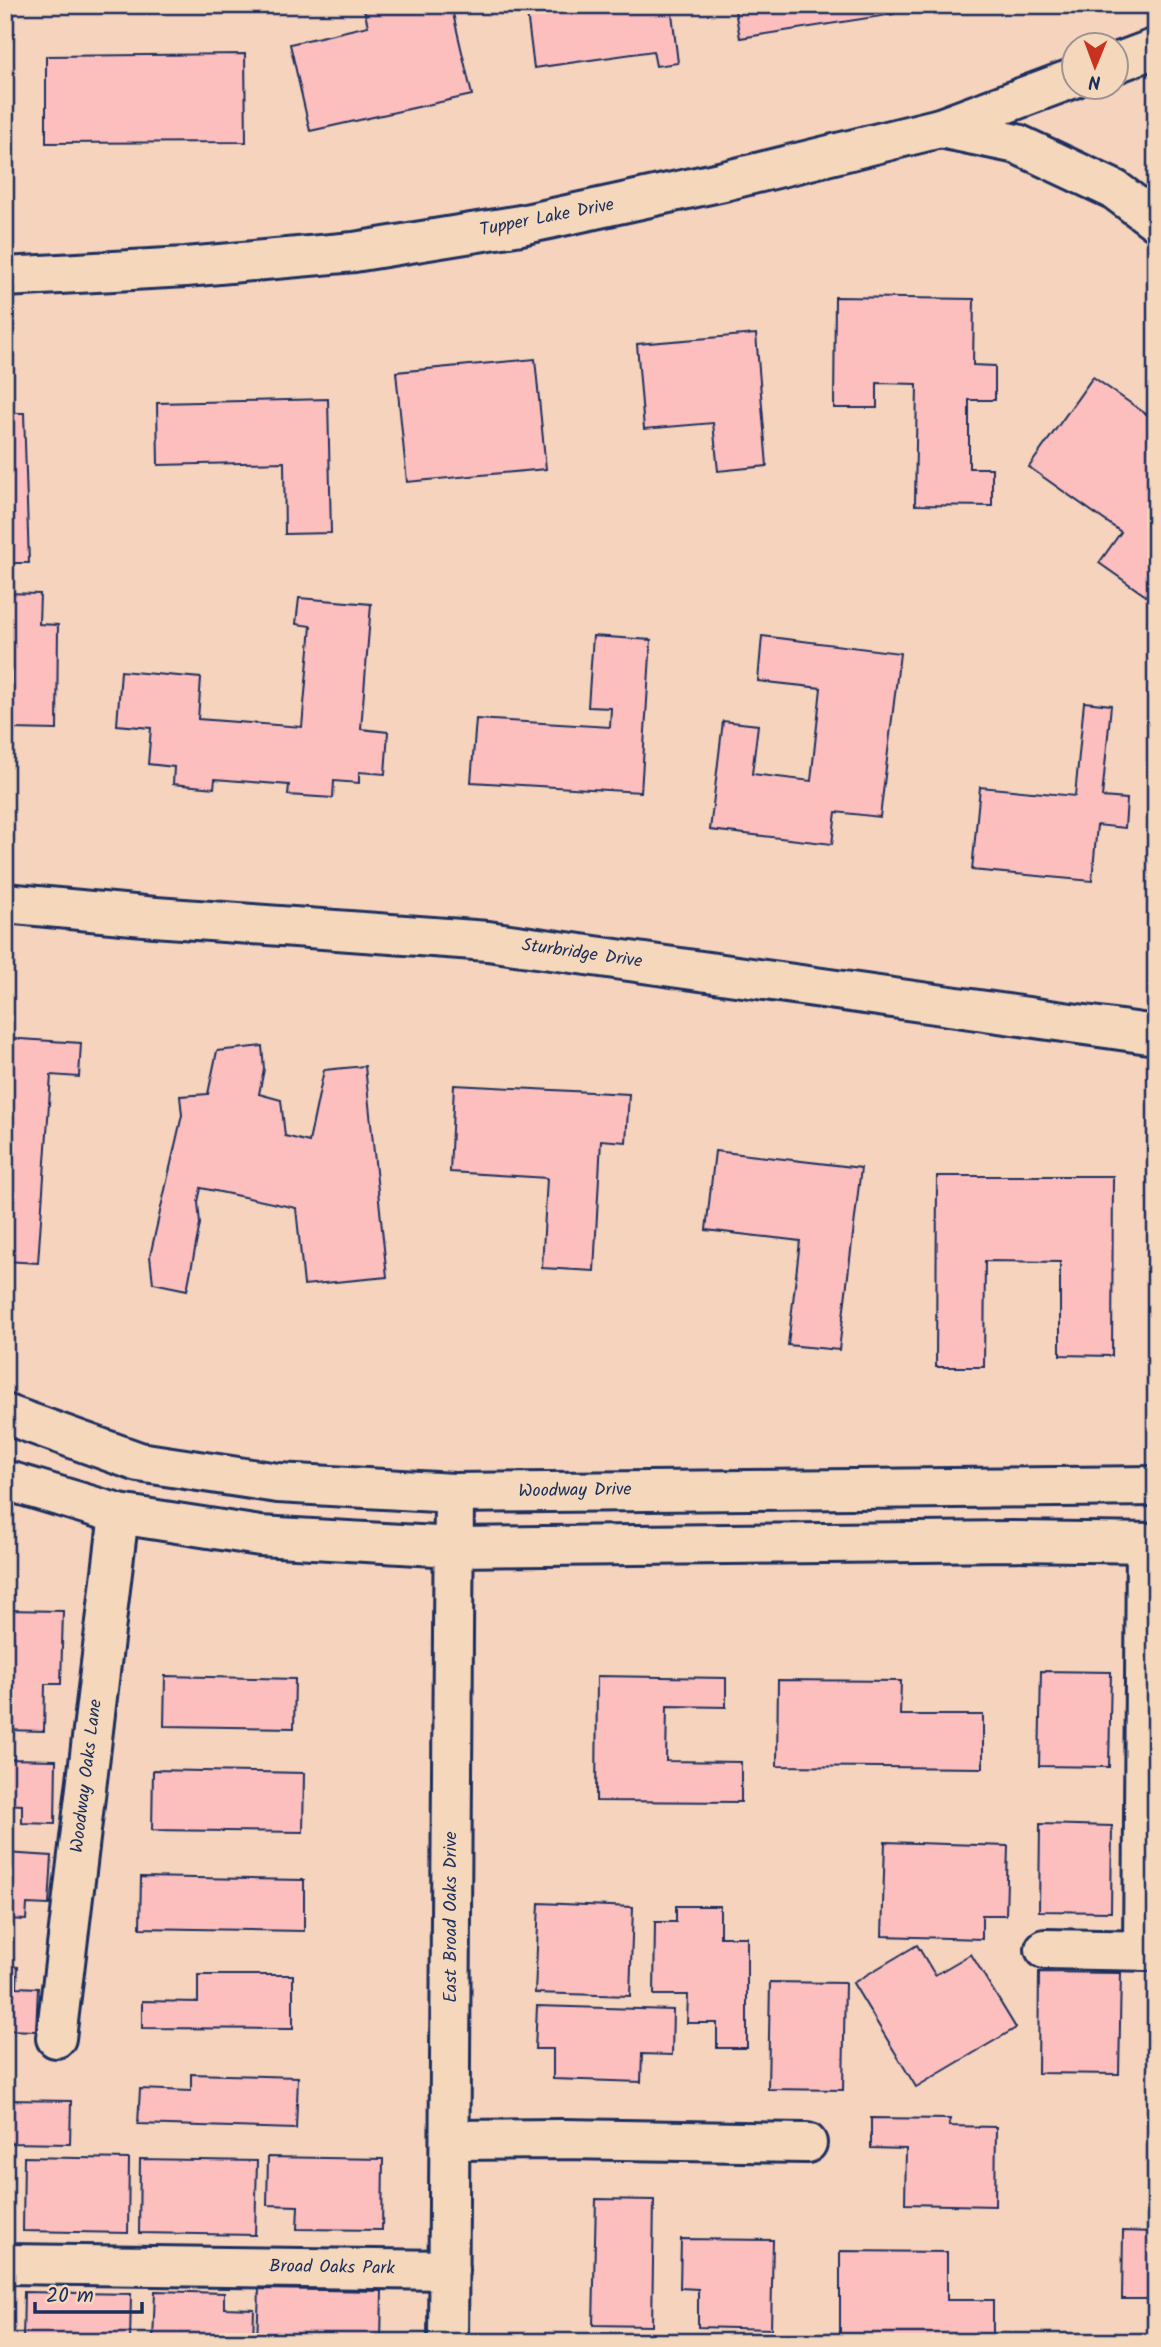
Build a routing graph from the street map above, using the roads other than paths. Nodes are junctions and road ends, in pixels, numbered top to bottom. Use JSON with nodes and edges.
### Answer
{"nodes":[{"id":1,"x":1156,"y":48,"type":"edge"},
{"id":2,"x":1130,"y":58,"type":"edge"},
{"id":3,"x":1060,"y":83,"type":"edge"},
{"id":4,"x":940,"y":128,"type":"junction"},
{"id":5,"x":1156,"y":221,"type":"edge"},
{"id":6,"x":5,"y":277,"type":"edge"},
{"id":7,"x":5,"y":903,"type":"edge"},
{"id":8,"x":1156,"y":1035,"type":"edge"},
{"id":9,"x":5,"y":1414,"type":"edge"},
{"id":10,"x":5,"y":1480,"type":"edge"},
{"id":11,"x":1012,"y":1486,"type":"junction"},
{"id":12,"x":1156,"y":1486,"type":"edge"},
{"id":13,"x":454,"y":1493,"type":"junction"},
{"id":14,"x":118,"y":1514,"type":"junction"},
{"id":15,"x":1013,"y":1541,"type":"junction"},
{"id":16,"x":1151,"y":1543,"type":"edge"},
{"id":17,"x":454,"y":1548,"type":"junction"},
{"id":18,"x":1045,"y":1949,"type":"dead end"},
{"id":19,"x":1149,"y":1951,"type":"edge"},
{"id":20,"x":56,"y":2038,"type":"dead end"},
{"id":21,"x":450,"y":2140,"type":"junction"},
{"id":22,"x":807,"y":2143,"type":"dead end"},
{"id":23,"x":5,"y":2264,"type":"edge"},
{"id":24,"x":449,"y":2270,"type":"junction"},
{"id":25,"x":448,"y":2342,"type":"edge"}],
"edges":[{"from":1,"to":2,"type":"street"},
{"from":3,"to":4,"type":"street","name":"Tupper Lake Drive"},
{"from":4,"to":5,"type":"street"},
{"from":4,"to":6,"type":"street","name":"Tupper Lake Drive"},
{"from":7,"to":8,"type":"street","name":"Sturbridge Drive"},
{"from":9,"to":13,"type":"street","name":"Woodway Drive"},
{"from":10,"to":14,"type":"street"},
{"from":11,"to":12,"type":"street","name":"Woodway Drive"},
{"from":11,"to":13,"type":"street","name":"Woodway Drive"},
{"from":11,"to":15,"type":"street"},
{"from":13,"to":17,"type":"street","name":"East Broad Oaks Drive"},
{"from":14,"to":17,"type":"street"},
{"from":14,"to":20,"type":"street","name":"Woodway Oaks Lane"},
{"from":15,"to":16,"type":"street"},
{"from":15,"to":17,"type":"street"},
{"from":16,"to":19,"type":"street"},
{"from":17,"to":21,"type":"street","name":"East Broad Oaks Drive"},
{"from":18,"to":19,"type":"street"},
{"from":21,"to":22,"type":"street"},
{"from":21,"to":24,"type":"street","name":"East Broad Oaks Drive"},
{"from":23,"to":24,"type":"street","name":"Broad Oaks Park"},
{"from":24,"to":25,"type":"street","name":"East Broad Oaks Drive"}]}
